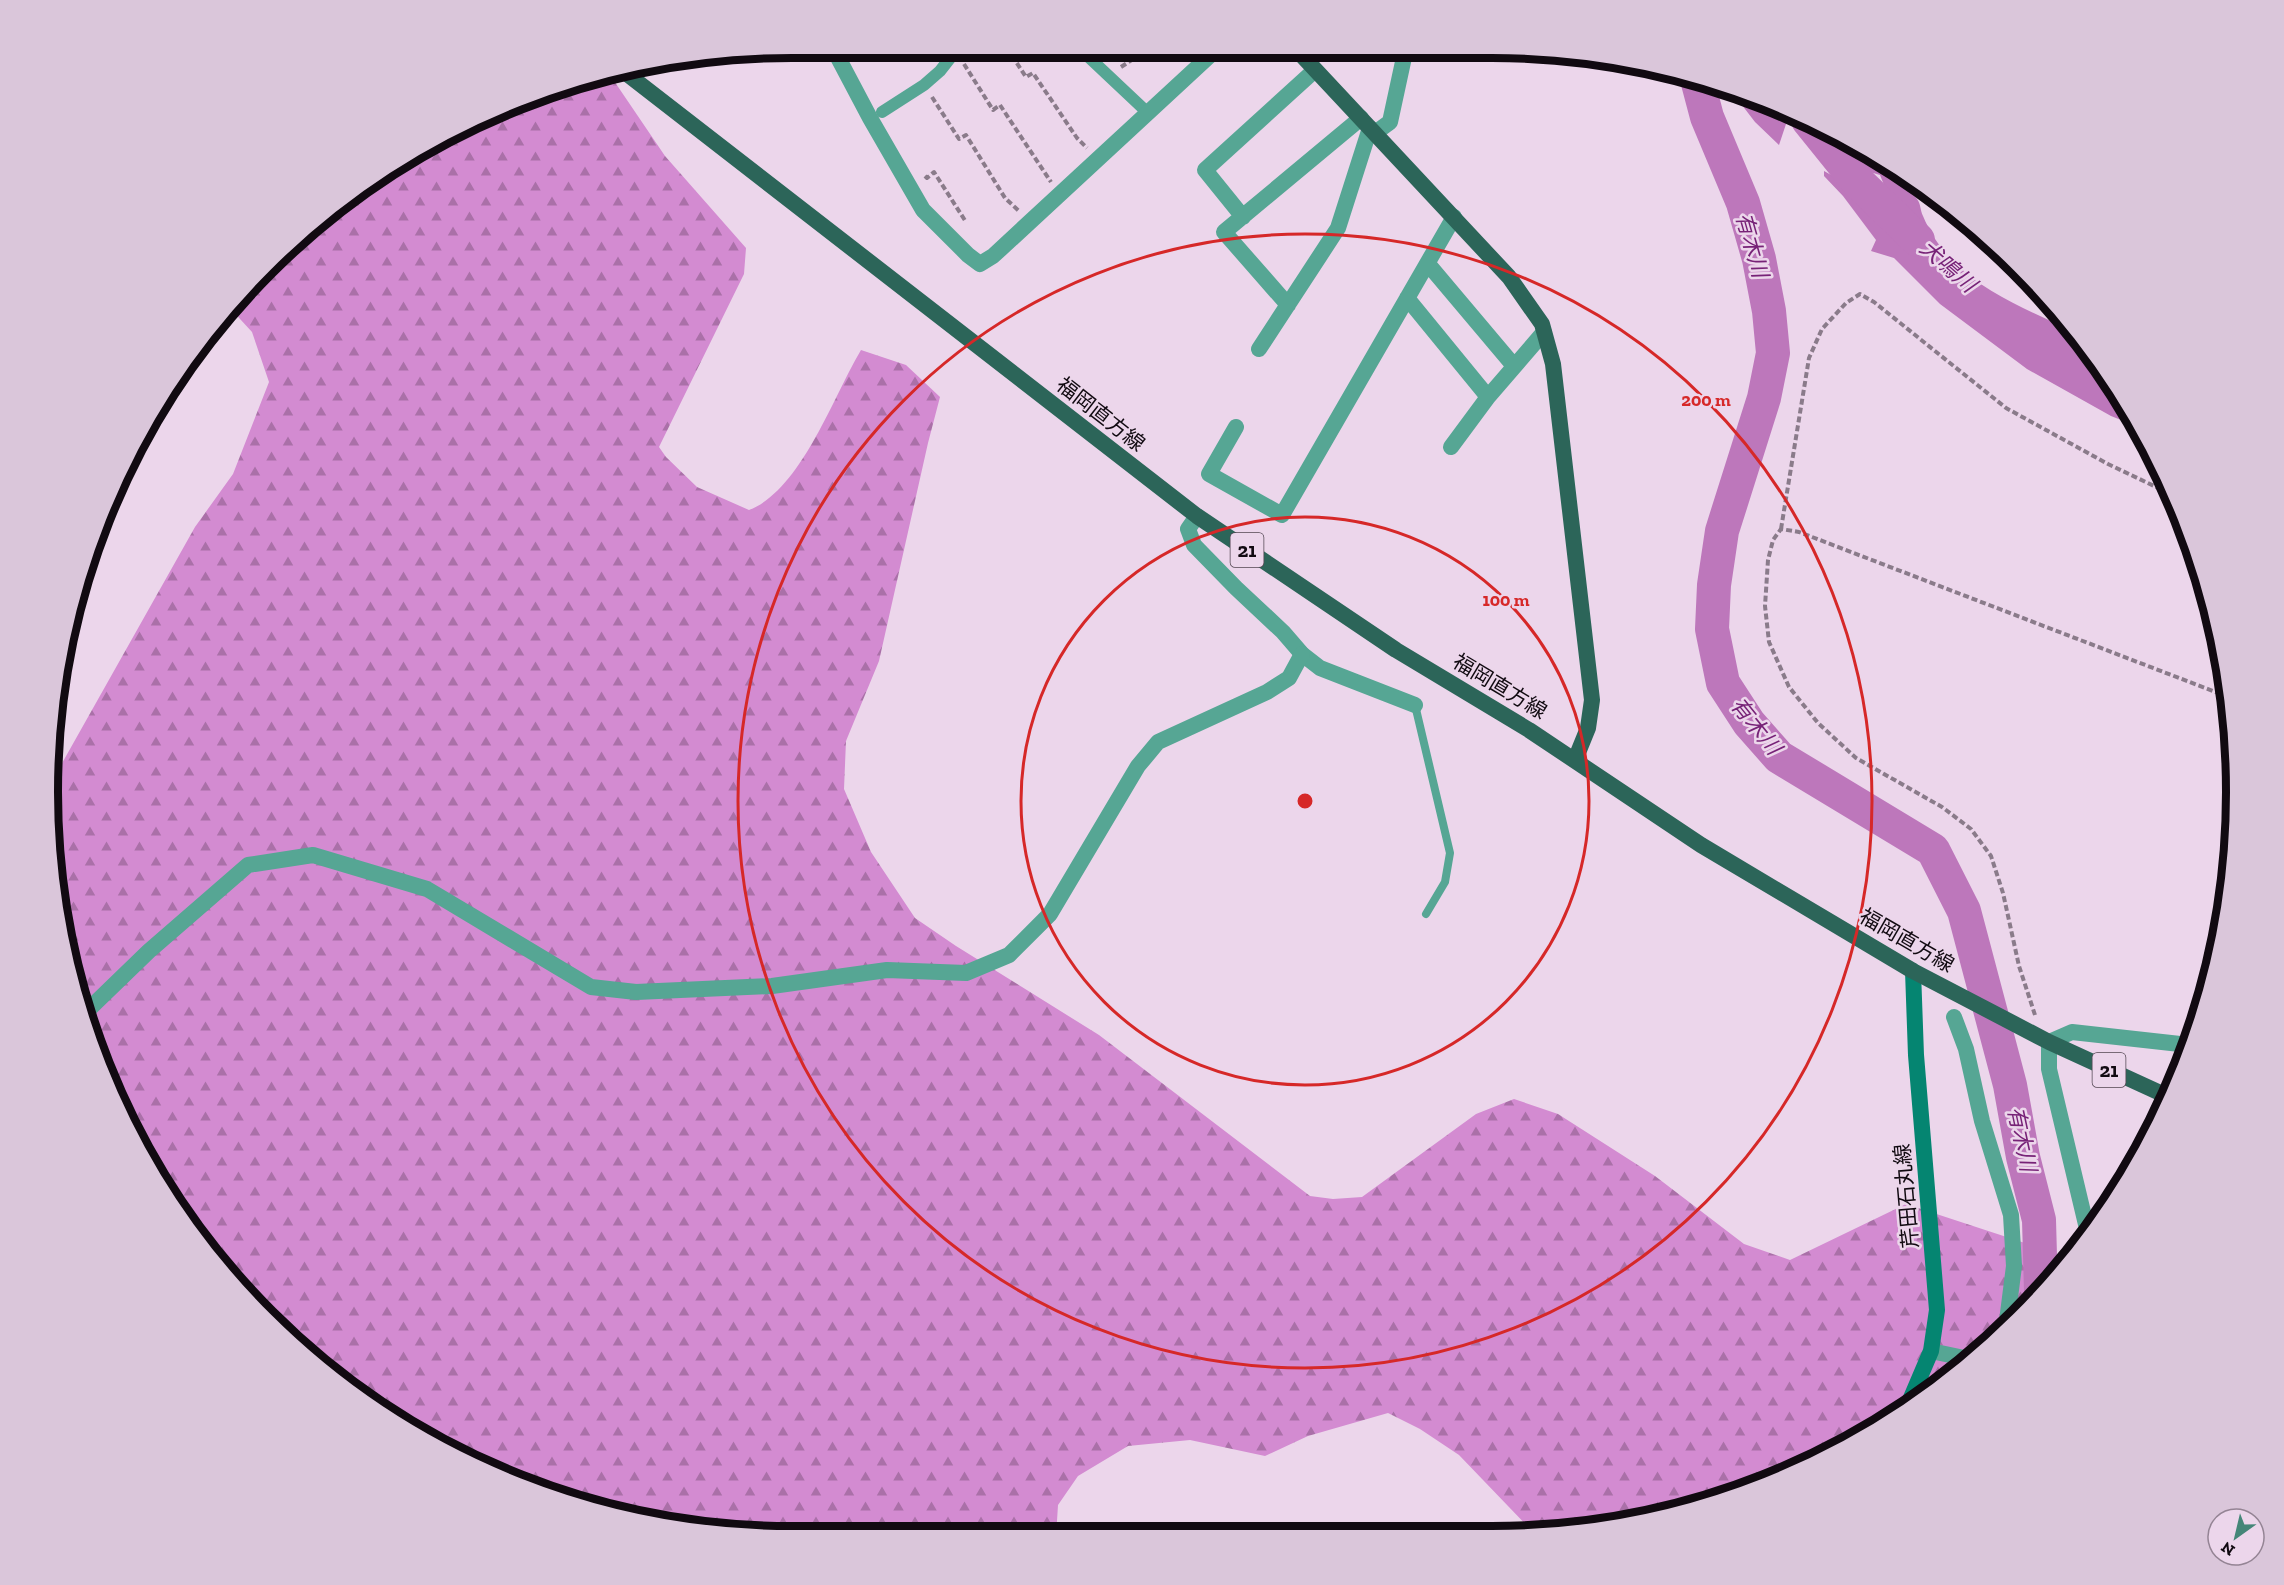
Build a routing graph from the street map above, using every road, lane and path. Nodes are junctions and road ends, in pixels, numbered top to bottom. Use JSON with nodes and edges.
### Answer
{"nodes":[{"id":1,"x":839,"y":58,"type":"edge"},
{"id":2,"x":950,"y":58,"type":"edge"},
{"id":3,"x":962,"y":58,"type":"edge"},
{"id":4,"x":1014,"y":58,"type":"edge"},
{"id":5,"x":1090,"y":58,"type":"edge"},
{"id":6,"x":1115,"y":58,"type":"edge"},
{"id":7,"x":1135,"y":58,"type":"edge"},
{"id":8,"x":1207,"y":58,"type":"edge"},
{"id":9,"x":1305,"y":58,"type":"edge"},
{"id":10,"x":1404,"y":58,"type":"edge"},
{"id":11,"x":1121,"y":67,"type":"junction"},
{"id":12,"x":1315,"y":69,"type":"junction"},
{"id":13,"x":1116,"y":71,"type":"dead end"},
{"id":14,"x":631,"y":77,"type":"edge"},
{"id":15,"x":924,"y":85,"type":"junction"},
{"id":16,"x":1148,"y":113,"type":"junction"},
{"id":17,"x":876,"y":115,"type":"junction"},
{"id":18,"x":1369,"y":126,"type":"junction"},
{"id":19,"x":1098,"y":159,"type":"junction"},
{"id":20,"x":921,"y":169,"type":"dead end"},
{"id":21,"x":1062,"y":192,"type":"junction"},
{"id":22,"x":1243,"y":217,"type":"junction"},
{"id":23,"x":1454,"y":217,"type":"junction"},
{"id":24,"x":1031,"y":221,"type":"junction"},
{"id":25,"x":966,"y":222,"type":"dead end"},
{"id":26,"x":1428,"y":264,"type":"junction"},
{"id":27,"x":1407,"y":298,"type":"junction"},
{"id":28,"x":1288,"y":305,"type":"junction"},
{"id":29,"x":1544,"y":332,"type":"junction"},
{"id":30,"x":1259,"y":349,"type":"dead end"},
{"id":31,"x":1514,"y":366,"type":"junction"},
{"id":32,"x":1488,"y":397,"type":"junction"},
{"id":33,"x":1236,"y":427,"type":"dead end"},
{"id":34,"x":1451,"y":447,"type":"dead end"},
{"id":35,"x":2159,"y":488,"type":"edge"},
{"id":36,"x":1197,"y":516,"type":"junction"},
{"id":37,"x":1781,"y":529,"type":"junction"},
{"id":38,"x":1302,"y":654,"type":"junction"},
{"id":39,"x":2218,"y":693,"type":"edge"},
{"id":40,"x":1415,"y":705,"type":"joint"},
{"id":41,"x":1575,"y":760,"type":"junction"},
{"id":42,"x":1426,"y":914,"type":"dead end"},
{"id":43,"x":1913,"y":971,"type":"junction"},
{"id":44,"x":91,"y":1007,"type":"edge"},
{"id":45,"x":1954,"y":1017,"type":"dead end"},
{"id":46,"x":2034,"y":1025,"type":"junction"},
{"id":47,"x":2049,"y":1042,"type":"junction"},
{"id":48,"x":2181,"y":1044,"type":"edge"},
{"id":49,"x":2161,"y":1093,"type":"edge"},
{"id":50,"x":2086,"y":1223,"type":"edge"},
{"id":51,"x":2008,"y":1315,"type":"edge"},
{"id":52,"x":1931,"y":1351,"type":"junction"},
{"id":53,"x":1959,"y":1357,"type":"edge"},
{"id":54,"x":1913,"y":1393,"type":"edge"}],
"edges":[{"from":1,"to":17,"type":"street"},
{"from":2,"to":15,"type":"street"},
{"from":3,"to":21,"type":"path"},
{"from":4,"to":19,"type":"path"},
{"from":5,"to":16,"type":"street"},
{"from":6,"to":11,"type":"path"},
{"from":7,"to":11,"type":"path"},
{"from":8,"to":16,"type":"street"},
{"from":9,"to":12,"type":"main road"},
{"from":10,"to":18,"type":"street"},
{"from":11,"to":13,"type":"path"},
{"from":12,"to":18,"type":"main road"},
{"from":12,"to":22,"type":"street"},
{"from":14,"to":36,"type":"main road","name":"福岡直方線","number":"21"},
{"from":15,"to":17,"type":"street"},
{"from":15,"to":24,"type":"path"},
{"from":16,"to":19,"type":"street"},
{"from":17,"to":24,"type":"street"},
{"from":18,"to":22,"type":"street"},
{"from":18,"to":23,"type":"main road"},
{"from":18,"to":28,"type":"street"},
{"from":19,"to":21,"type":"street"},
{"from":20,"to":25,"type":"path"},
{"from":21,"to":24,"type":"street"},
{"from":22,"to":28,"type":"street"},
{"from":23,"to":26,"type":"street"},
{"from":23,"to":29,"type":"main road"},
{"from":26,"to":27,"type":"street"},
{"from":26,"to":31,"type":"street"},
{"from":27,"to":32,"type":"street"},
{"from":27,"to":33,"type":"street"},
{"from":28,"to":30,"type":"street"},
{"from":29,"to":31,"type":"street"},
{"from":29,"to":41,"type":"main road"},
{"from":31,"to":32,"type":"street"},
{"from":32,"to":34,"type":"street"},
{"from":35,"to":37,"type":"path"},
{"from":36,"to":38,"type":"street"},
{"from":36,"to":41,"type":"main road","name":"福岡直方線","number":"21"},
{"from":37,"to":39,"type":"path"},
{"from":37,"to":46,"type":"path"},
{"from":38,"to":40,"type":"street"},
{"from":38,"to":44,"type":"street"},
{"from":40,"to":42,"type":"lane"},
{"from":41,"to":43,"type":"main road","name":"福岡直方線","number":"21"},
{"from":43,"to":46,"type":"main road","name":"福岡直方線","number":"21"},
{"from":43,"to":52,"type":"main road","name":"芹田石丸線"},
{"from":45,"to":51,"type":"street"},
{"from":46,"to":47,"type":"main road","name":"福岡直方線","number":"21"},
{"from":47,"to":48,"type":"street"},
{"from":47,"to":49,"type":"main road","name":"福岡直方線","number":"21"},
{"from":47,"to":50,"type":"street"},
{"from":52,"to":53,"type":"street"},
{"from":52,"to":54,"type":"main road","name":"芹田石丸線"}]}
